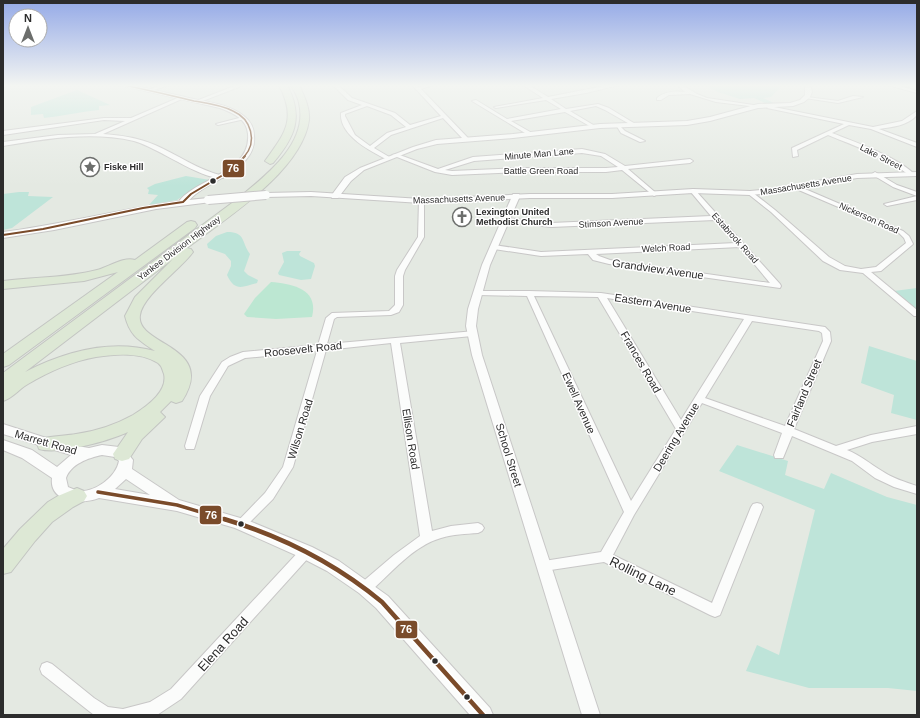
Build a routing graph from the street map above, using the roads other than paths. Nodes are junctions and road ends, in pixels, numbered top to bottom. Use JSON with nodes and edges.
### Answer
{"nodes":[{"id":1,"x":243,"y":118,"type":"edge"},
{"id":2,"x":102,"y":119,"type":"edge"},
{"id":3,"x":112,"y":119,"type":"edge"},
{"id":4,"x":136,"y":119,"type":"edge"},
{"id":5,"x":241,"y":119,"type":"edge"},
{"id":6,"x":292,"y":119,"type":"edge"},
{"id":7,"x":304,"y":119,"type":"edge"},
{"id":8,"x":343,"y":119,"type":"edge"},
{"id":9,"x":398,"y":119,"type":"edge"},
{"id":10,"x":436,"y":119,"type":"edge"},
{"id":11,"x":446,"y":119,"type":"edge"},
{"id":12,"x":516,"y":119,"type":"edge"},
{"id":13,"x":579,"y":119,"type":"edge"},
{"id":14,"x":624,"y":119,"type":"edge"},
{"id":15,"x":710,"y":119,"type":"edge"},
{"id":16,"x":832,"y":119,"type":"edge"},
{"id":17,"x":911,"y":119,"type":"edge"},
{"id":18,"x":133,"y":120,"type":"junction"},
{"id":19,"x":507,"y":120,"type":"joint"},
{"id":20,"x":849,"y":123,"type":"junction"},
{"id":21,"x":218,"y":124,"type":"dead end"},
{"id":22,"x":618,"y":125,"type":"junction"},
{"id":23,"x":635,"y":125,"type":"junction"},
{"id":24,"x":409,"y":127,"type":"junction"},
{"id":25,"x":593,"y":127,"type":"junction"},
{"id":26,"x":872,"y":128,"type":"junction"},
{"id":27,"x":23,"y":130,"type":"junction"},
{"id":28,"x":3,"y":133,"type":"edge"},
{"id":29,"x":827,"y":133,"type":"junction"},
{"id":30,"x":530,"y":134,"type":"junction"},
{"id":31,"x":94,"y":136,"type":"junction"},
{"id":32,"x":465,"y":138,"type":"junction"},
{"id":33,"x":642,"y":141,"type":"dead end"},
{"id":34,"x":16,"y":142,"type":"junction"},
{"id":35,"x":3,"y":144,"type":"edge"},
{"id":36,"x":917,"y":145,"type":"edge"},
{"id":37,"x":370,"y":149,"type":"junction"},
{"id":38,"x":794,"y":156,"type":"dead end"},
{"id":39,"x":391,"y":157,"type":"junction"},
{"id":40,"x":690,"y":161,"type":"dead end"},
{"id":41,"x":263,"y":169,"type":"dead end"},
{"id":42,"x":624,"y":169,"type":"junction"},
{"id":43,"x":437,"y":171,"type":"junction"},
{"id":44,"x":875,"y":174,"type":"junction"},
{"id":45,"x":914,"y":174,"type":"edge"},
{"id":46,"x":221,"y":177,"type":"junction"},
{"id":47,"x":796,"y":187,"type":"junction"},
{"id":48,"x":254,"y":191,"type":"junction"},
{"id":49,"x":693,"y":191,"type":"junction"},
{"id":50,"x":750,"y":193,"type":"junction"},
{"id":51,"x":654,"y":194,"type":"junction"},
{"id":52,"x":917,"y":194,"type":"edge"},
{"id":53,"x":335,"y":196,"type":"junction"},
{"id":54,"x":516,"y":196,"type":"junction"},
{"id":55,"x":917,"y":198,"type":"edge"},
{"id":56,"x":421,"y":201,"type":"junction"},
{"id":57,"x":183,"y":202,"type":"junction"},
{"id":58,"x":887,"y":204,"type":"dead end"},
{"id":59,"x":717,"y":218,"type":"junction"},
{"id":60,"x":505,"y":220,"type":"junction"},
{"id":61,"x":3,"y":235,"type":"edge"},
{"id":62,"x":175,"y":237,"type":"junction"},
{"id":63,"x":742,"y":245,"type":"junction"},
{"id":64,"x":914,"y":245,"type":"edge"},
{"id":65,"x":494,"y":247,"type":"junction"},
{"id":66,"x":187,"y":252,"type":"junction"},
{"id":67,"x":590,"y":252,"type":"junction"},
{"id":68,"x":866,"y":271,"type":"junction"},
{"id":69,"x":3,"y":285,"type":"edge"},
{"id":70,"x":777,"y":286,"type":"joint"},
{"id":71,"x":478,"y":293,"type":"junction"},
{"id":72,"x":529,"y":294,"type":"junction"},
{"id":73,"x":602,"y":295,"type":"junction"},
{"id":74,"x":917,"y":314,"type":"edge"},
{"id":75,"x":749,"y":318,"type":"junction"},
{"id":76,"x":825,"y":331,"type":"joint"},
{"id":77,"x":472,"y":333,"type":"junction"},
{"id":78,"x":395,"y":340,"type":"junction"},
{"id":79,"x":322,"y":347,"type":"junction"},
{"id":80,"x":3,"y":362,"type":"edge"},
{"id":81,"x":3,"y":381,"type":"edge"},
{"id":82,"x":21,"y":381,"type":"junction"},
{"id":83,"x":3,"y":395,"type":"edge"},
{"id":84,"x":699,"y":399,"type":"junction"},
{"id":85,"x":3,"y":429,"type":"edge"},
{"id":86,"x":681,"y":429,"type":"junction"},
{"id":87,"x":917,"y":430,"type":"edge"},
{"id":88,"x":788,"y":431,"type":"junction"},
{"id":89,"x":46,"y":444,"type":"junction"},
{"id":90,"x":3,"y":445,"type":"edge"},
{"id":91,"x":190,"y":446,"type":"dead end"},
{"id":92,"x":838,"y":449,"type":"junction"},
{"id":93,"x":89,"y":453,"type":"junction"},
{"id":94,"x":122,"y":454,"type":"junction"},
{"id":95,"x":779,"y":455,"type":"dead end"},
{"id":96,"x":125,"y":471,"type":"junction"},
{"id":97,"x":60,"y":476,"type":"junction"},
{"id":98,"x":917,"y":490,"type":"edge"},
{"id":99,"x":87,"y":494,"type":"junction"},
{"id":100,"x":177,"y":505,"type":"junction"},
{"id":101,"x":757,"y":507,"type":"dead end"},
{"id":102,"x":630,"y":512,"type":"junction"},
{"id":103,"x":241,"y":524,"type":"junction"},
{"id":104,"x":478,"y":528,"type":"dead end"},
{"id":105,"x":427,"y":538,"type":"junction"},
{"id":106,"x":306,"y":552,"type":"junction"},
{"id":107,"x":605,"y":557,"type":"junction"},
{"id":108,"x":3,"y":565,"type":"edge"},
{"id":109,"x":544,"y":566,"type":"junction"},
{"id":110,"x":365,"y":588,"type":"junction"},
{"id":111,"x":47,"y":669,"type":"dead end"},
{"id":112,"x":119,"y":715,"type":"edge"},
{"id":113,"x":127,"y":715,"type":"edge"},
{"id":114,"x":483,"y":715,"type":"edge"},
{"id":115,"x":591,"y":715,"type":"edge"}],
"edges":[{"from":1,"to":46,"type":"street"},
{"from":2,"to":27,"type":"street"},
{"from":3,"to":18,"type":"street"},
{"from":4,"to":18,"type":"street"},
{"from":5,"to":21,"type":"street"},
{"from":6,"to":41,"type":"highway"},
{"from":7,"to":48,"type":"highway","name":"Yankee Division Highway"},
{"from":8,"to":37,"type":"street","name":"Battle Green Road"},
{"from":9,"to":24,"type":"street"},
{"from":10,"to":24,"type":"street"},
{"from":11,"to":32,"type":"street"},
{"from":12,"to":19,"type":"street"},
{"from":13,"to":25,"type":"street"},
{"from":14,"to":23,"type":"street"},
{"from":15,"to":23,"type":"street"},
{"from":16,"to":20,"type":"street"},
{"from":17,"to":26,"type":"street"},
{"from":18,"to":31,"type":"street"},
{"from":19,"to":30,"type":"street"},
{"from":20,"to":26,"type":"street"},
{"from":20,"to":29,"type":"street"},
{"from":22,"to":23,"type":"street"},
{"from":22,"to":25,"type":"street"},
{"from":22,"to":33,"type":"street"},
{"from":24,"to":37,"type":"street"},
{"from":25,"to":30,"type":"street"},
{"from":26,"to":36,"type":"street"},
{"from":27,"to":28,"type":"street"},
{"from":27,"to":34,"type":"street"},
{"from":29,"to":38,"type":"street"},
{"from":29,"to":45,"type":"street","name":"Lake Street"},
{"from":30,"to":32,"type":"street"},
{"from":31,"to":34,"type":"street"},
{"from":31,"to":46,"type":"street"},
{"from":32,"to":39,"type":"street"},
{"from":34,"to":35,"type":"street"},
{"from":37,"to":39,"type":"street","name":"Battle Green Road"},
{"from":39,"to":43,"type":"street","name":"Battle Green Road"},
{"from":39,"to":53,"type":"street"},
{"from":40,"to":42,"type":"street","name":"Battle Green Road"},
{"from":42,"to":43,"type":"street","name":"Battle Green Road"},
{"from":42,"to":43,"type":"street","name":"Minute Man Lane"},
{"from":42,"to":51,"type":"street","name":"Minute Man Lane"},
{"from":44,"to":45,"type":"main road","name":"Massachusetts Avenue"},
{"from":44,"to":47,"type":"main road","name":"Massachusetts Avenue"},
{"from":44,"to":52,"type":"street"},
{"from":46,"to":57,"type":"street"},
{"from":47,"to":50,"type":"main road","name":"Massachusetts Avenue"},
{"from":47,"to":64,"type":"street","name":"Nickerson Road"},
{"from":48,"to":53,"type":"main road","name":"Massachusetts Avenue"},
{"from":48,"to":57,"type":"main road","name":"Massachusetts Avenue","bridge":true},
{"from":48,"to":62,"type":"highway","name":"Yankee Division Highway"},
{"from":48,"to":66,"type":"highway"},
{"from":48,"to":81,"type":"highway","name":"Yankee Division Highway"},
{"from":49,"to":50,"type":"main road","name":"Massachusetts Avenue"},
{"from":49,"to":51,"type":"main road","name":"Massachusetts Avenue"},
{"from":49,"to":59,"type":"street","name":"Estabrook Road"},
{"from":50,"to":68,"type":"street","name":"Nickerson Road"},
{"from":51,"to":54,"type":"main road","name":"Massachusetts Avenue"},
{"from":53,"to":56,"type":"main road","name":"Massachusetts Avenue"},
{"from":54,"to":56,"type":"main road","name":"Massachusetts Avenue"},
{"from":54,"to":60,"type":"street","name":"School Street"},
{"from":55,"to":58,"type":"street"},
{"from":56,"to":79,"type":"street","name":"Wilson Road"},
{"from":57,"to":61,"type":"main road","name":"Massachusetts Avenue"},
{"from":59,"to":60,"type":"street","name":"Stimson Avenue"},
{"from":59,"to":63,"type":"street","name":"Estabrook Road"},
{"from":60,"to":65,"type":"street","name":"School Street"},
{"from":62,"to":69,"type":"highway"},
{"from":62,"to":80,"type":"highway","name":"Yankee Division Highway"},
{"from":63,"to":67,"type":"street","name":"Welch Road"},
{"from":63,"to":70,"type":"street","name":"Estabrook Road"},
{"from":64,"to":68,"type":"street","name":"Nickerson Road"},
{"from":65,"to":67,"type":"street"},
{"from":65,"to":71,"type":"street","name":"School Street"},
{"from":66,"to":82,"type":"highway"},
{"from":66,"to":94,"type":"highway"},
{"from":67,"to":70,"type":"street","name":"Grandview Avenue"},
{"from":68,"to":74,"type":"street"},
{"from":71,"to":72,"type":"street","name":"Eastern Avenue"},
{"from":71,"to":77,"type":"street","name":"School Street"},
{"from":72,"to":73,"type":"street","name":"Eastern Avenue"},
{"from":72,"to":102,"type":"street","name":"Ewell Avenue"},
{"from":73,"to":75,"type":"street","name":"Eastern Avenue"},
{"from":73,"to":86,"type":"street","name":"Frances Road"},
{"from":75,"to":76,"type":"street","name":"Eastern Avenue"},
{"from":75,"to":84,"type":"street","name":"Deering Avenue"},
{"from":76,"to":88,"type":"street","name":"Fairland Street"},
{"from":77,"to":78,"type":"street","name":"Roosevelt Road"},
{"from":77,"to":109,"type":"street","name":"School Street"},
{"from":78,"to":79,"type":"street","name":"Roosevelt Road"},
{"from":78,"to":105,"type":"street","name":"Ellison Road"},
{"from":79,"to":91,"type":"street","name":"Roosevelt Road"},
{"from":79,"to":103,"type":"street","name":"Wilson Road"},
{"from":82,"to":83,"type":"highway"},
{"from":82,"to":89,"type":"highway"},
{"from":84,"to":86,"type":"street","name":"Deering Avenue"},
{"from":84,"to":88,"type":"street"},
{"from":85,"to":89,"type":"main road","name":"Marrett Road"},
{"from":86,"to":102,"type":"street","name":"Deering Avenue"},
{"from":87,"to":92,"type":"street"},
{"from":88,"to":92,"type":"street"},
{"from":88,"to":95,"type":"street","name":"Fairland Street"},
{"from":89,"to":93,"type":"main road","name":"Marrett Road"},
{"from":90,"to":97,"type":"main road","name":"Marrett Road"},
{"from":92,"to":98,"type":"street"},
{"from":93,"to":94,"type":"main road"},
{"from":93,"to":97,"type":"main road"},
{"from":94,"to":96,"type":"main road"},
{"from":96,"to":99,"type":"main road"},
{"from":96,"to":100,"type":"main road"},
{"from":97,"to":99,"type":"main road"},
{"from":99,"to":100,"type":"main road"},
{"from":99,"to":108,"type":"highway"},
{"from":100,"to":103,"type":"main road"},
{"from":101,"to":107,"type":"street","name":"Rolling Lane"},
{"from":102,"to":107,"type":"street","name":"Deering Avenue"},
{"from":103,"to":106,"type":"main road"},
{"from":104,"to":105,"type":"street"},
{"from":105,"to":110,"type":"street"},
{"from":106,"to":110,"type":"main road"},
{"from":106,"to":113,"type":"street","name":"Elena Road"},
{"from":107,"to":109,"type":"street","name":"Rolling Lane"},
{"from":109,"to":115,"type":"street","name":"School Street"},
{"from":110,"to":114,"type":"main road"},
{"from":111,"to":112,"type":"street"}]}
